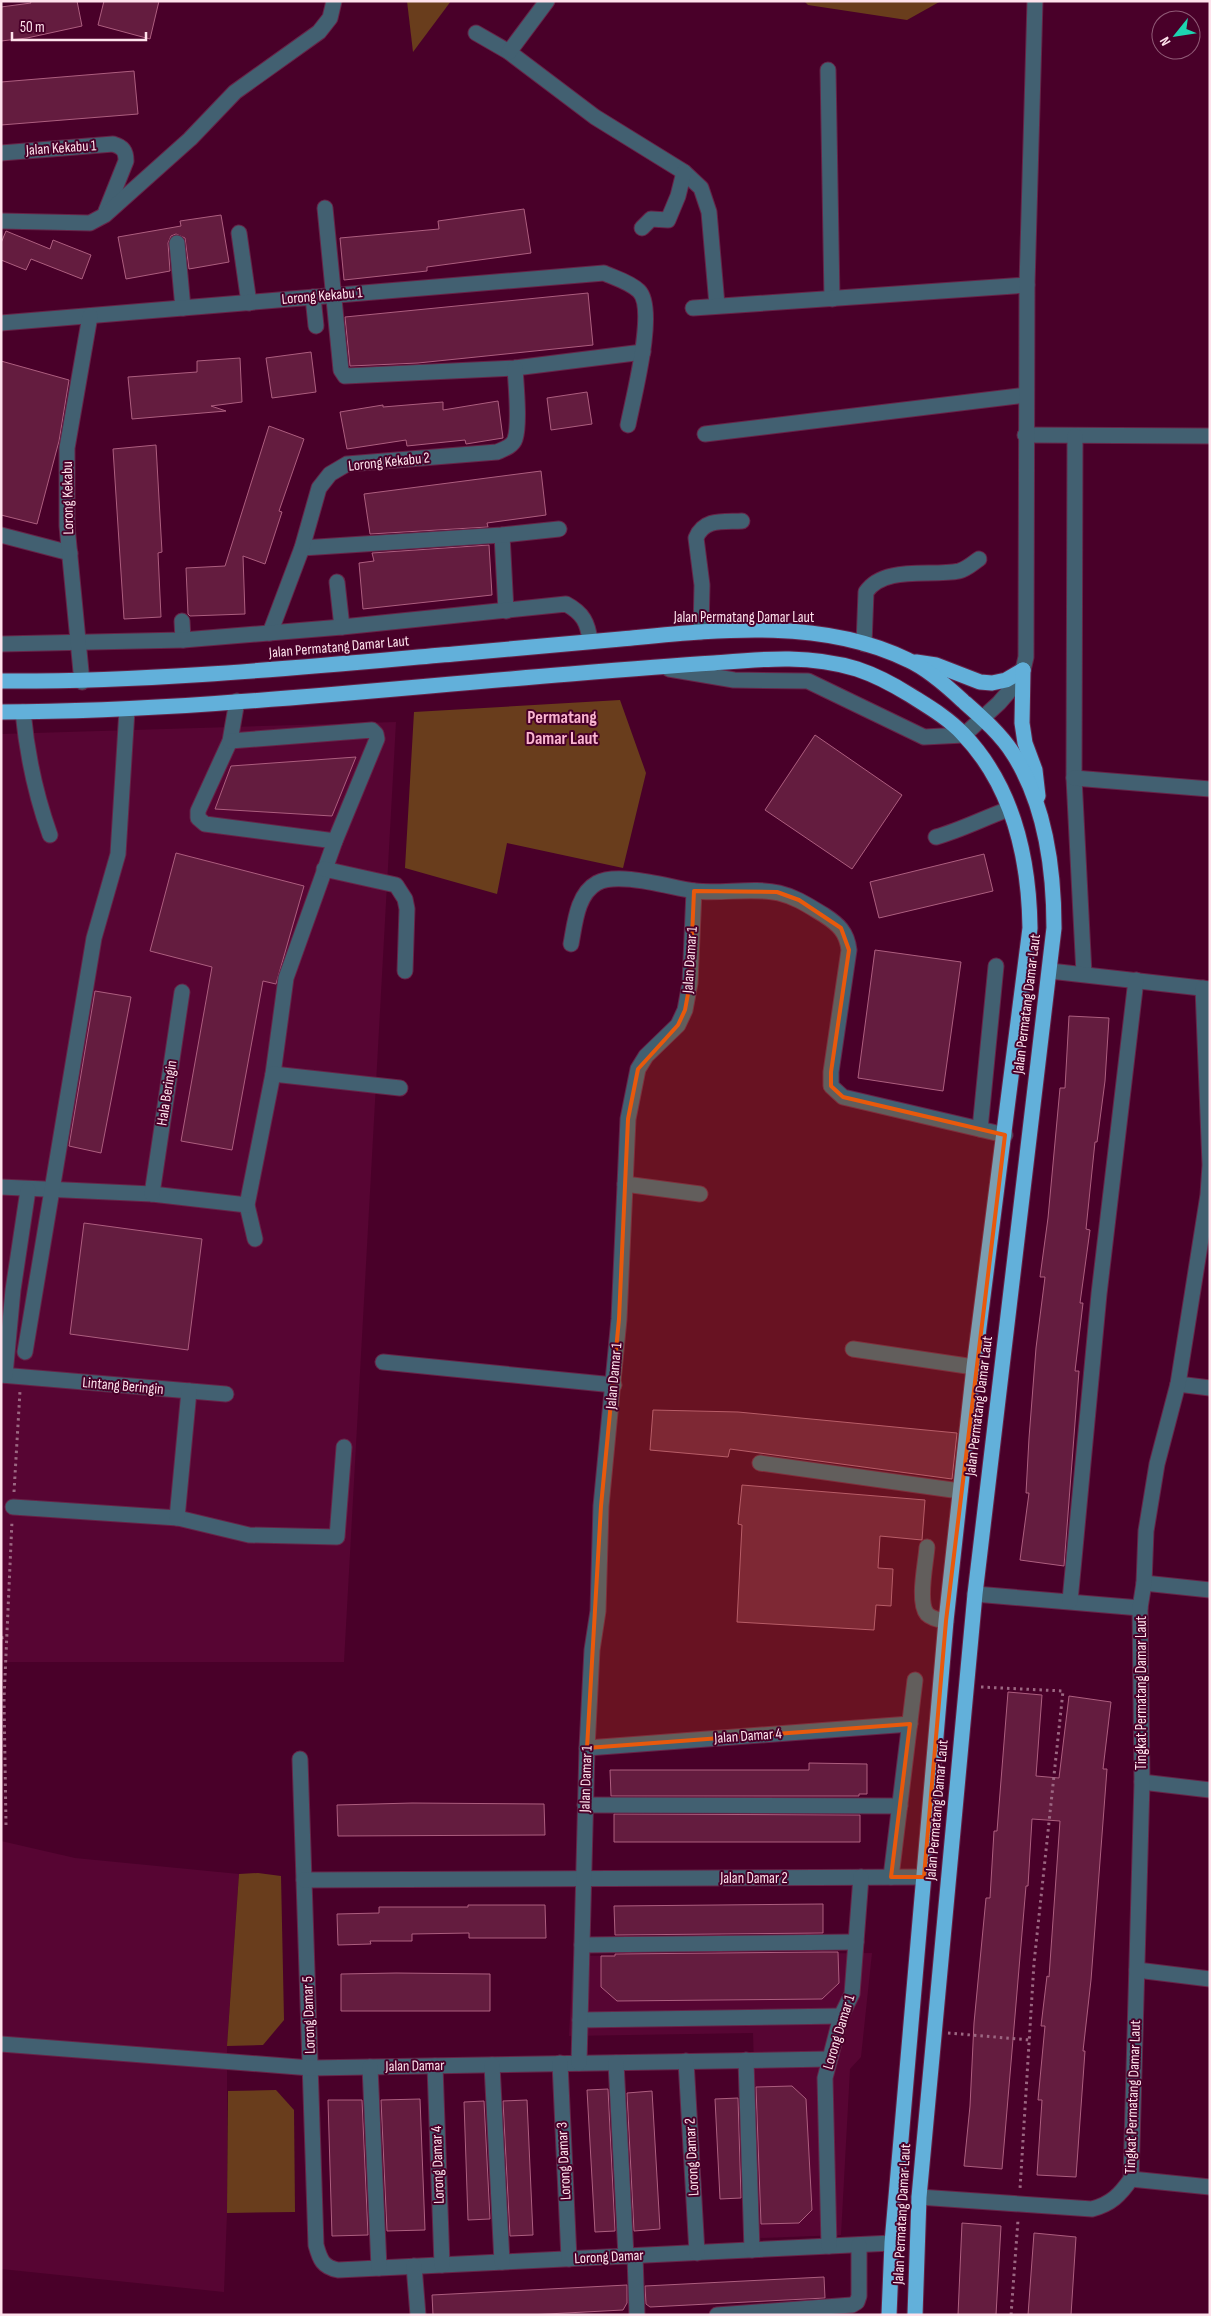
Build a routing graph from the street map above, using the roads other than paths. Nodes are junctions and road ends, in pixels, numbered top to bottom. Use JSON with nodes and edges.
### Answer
{"nodes":[{"id":1,"x":334,"y":1,"type":"edge"},
{"id":2,"x":547,"y":1,"type":"edge"},
{"id":3,"x":1035,"y":1,"type":"edge"},
{"id":4,"x":476,"y":33,"type":"dead end"},
{"id":5,"x":509,"y":52,"type":"junction"},
{"id":6,"x":828,"y":70,"type":"dead end"},
{"id":7,"x":1,"y":152,"type":"edge"},
{"id":8,"x":684,"y":172,"type":"junction"},
{"id":9,"x":325,"y":208,"type":"dead end"},
{"id":10,"x":105,"y":215,"type":"junction"},
{"id":11,"x":1,"y":221,"type":"edge"},
{"id":12,"x":642,"y":228,"type":"dead end"},
{"id":13,"x":239,"y":233,"type":"dead end"},
{"id":14,"x":177,"y":243,"type":"dead end"},
{"id":15,"x":1027,"y":285,"type":"junction"},
{"id":16,"x":332,"y":296,"type":"junction"},
{"id":17,"x":313,"y":297,"type":"junction"},
{"id":18,"x":832,"y":299,"type":"junction"},
{"id":19,"x":249,"y":303,"type":"junction"},
{"id":20,"x":717,"y":305,"type":"junction"},
{"id":21,"x":183,"y":308,"type":"junction"},
{"id":22,"x":693,"y":308,"type":"dead end"},
{"id":23,"x":90,"y":316,"type":"junction"},
{"id":24,"x":1,"y":323,"type":"edge"},
{"id":25,"x":316,"y":326,"type":"dead end"},
{"id":26,"x":643,"y":352,"type":"junction"},
{"id":27,"x":516,"y":368,"type":"junction"},
{"id":28,"x":1026,"y":395,"type":"junction"},
{"id":29,"x":628,"y":424,"type":"dead end"},
{"id":30,"x":705,"y":434,"type":"dead end"},
{"id":31,"x":1025,"y":435,"type":"junction"},
{"id":32,"x":1075,"y":436,"type":"junction"},
{"id":33,"x":1210,"y":436,"type":"edge"},
{"id":34,"x":742,"y":521,"type":"dead end"},
{"id":35,"x":559,"y":529,"type":"dead end"},
{"id":36,"x":1,"y":535,"type":"edge"},
{"id":37,"x":502,"y":535,"type":"junction"},
{"id":38,"x":302,"y":548,"type":"junction"},
{"id":39,"x":70,"y":554,"type":"junction"},
{"id":40,"x":979,"y":559,"type":"dead end"},
{"id":41,"x":337,"y":582,"type":"dead end"},
{"id":42,"x":506,"y":611,"type":"junction"},
{"id":43,"x":182,"y":621,"type":"dead end"},
{"id":44,"x":342,"y":627,"type":"junction"},
{"id":45,"x":701,"y":632,"type":"junction"},
{"id":46,"x":270,"y":633,"type":"junction"},
{"id":47,"x":183,"y":640,"type":"junction"},
{"id":48,"x":590,"y":642,"type":"junction"},
{"id":49,"x":80,"y":643,"type":"junction"},
{"id":50,"x":1,"y":644,"type":"edge"},
{"id":51,"x":864,"y":644,"type":"junction"},
{"id":52,"x":911,"y":661,"type":"junction"},
{"id":53,"x":652,"y":667,"type":"junction"},
{"id":54,"x":1023,"y":670,"type":"junction"},
{"id":55,"x":1,"y":681,"type":"edge"},
{"id":56,"x":82,"y":682,"type":"junction"},
{"id":57,"x":237,"y":701,"type":"junction"},
{"id":58,"x":127,"y":710,"type":"junction"},
{"id":59,"x":1,"y":712,"type":"edge"},
{"id":60,"x":23,"y":712,"type":"junction"},
{"id":61,"x":982,"y":718,"type":"junction"},
{"id":62,"x":964,"y":735,"type":"junction"},
{"id":63,"x":230,"y":741,"type":"junction"},
{"id":64,"x":1074,"y":778,"type":"junction"},
{"id":65,"x":1210,"y":789,"type":"edge"},
{"id":66,"x":1039,"y":808,"type":"junction"},
{"id":67,"x":1009,"y":809,"type":"junction"},
{"id":68,"x":50,"y":835,"type":"dead end"},
{"id":69,"x":936,"y":837,"type":"dead end"},
{"id":70,"x":335,"y":841,"type":"junction"},
{"id":71,"x":324,"y":869,"type":"junction"},
{"id":72,"x":694,"y":891,"type":"junction"},
{"id":73,"x":571,"y":944,"type":"dead end"},
{"id":74,"x":996,"y":966,"type":"dead end"},
{"id":75,"x":406,"y":971,"type":"dead end"},
{"id":76,"x":1050,"y":971,"type":"junction"},
{"id":77,"x":1084,"y":974,"type":"junction"},
{"id":78,"x":1136,"y":980,"type":"junction"},
{"id":79,"x":1207,"y":988,"type":"edge"},
{"id":80,"x":182,"y":992,"type":"dead end"},
{"id":81,"x":273,"y":1074,"type":"junction"},
{"id":82,"x":400,"y":1088,"type":"dead end"},
{"id":83,"x":980,"y":1129,"type":"junction"},
{"id":84,"x":1004,"y":1135,"type":"junction"},
{"id":85,"x":625,"y":1184,"type":"junction"},
{"id":86,"x":1,"y":1188,"type":"edge"},
{"id":87,"x":52,"y":1188,"type":"junction"},
{"id":88,"x":28,"y":1190,"type":"junction"},
{"id":89,"x":152,"y":1194,"type":"junction"},
{"id":90,"x":700,"y":1194,"type":"dead end"},
{"id":91,"x":1209,"y":1195,"type":"edge"},
{"id":92,"x":247,"y":1205,"type":"junction"},
{"id":93,"x":255,"y":1239,"type":"dead end"},
{"id":94,"x":7,"y":1289,"type":"edge"},
{"id":95,"x":853,"y":1349,"type":"dead end"},
{"id":96,"x":25,"y":1352,"type":"dead end"},
{"id":97,"x":383,"y":1362,"type":"dead end"},
{"id":98,"x":974,"y":1367,"type":"junction"},
{"id":99,"x":3,"y":1375,"type":"edge"},
{"id":100,"x":1178,"y":1384,"type":"junction"},
{"id":101,"x":614,"y":1385,"type":"junction"},
{"id":102,"x":1210,"y":1388,"type":"edge"},
{"id":103,"x":189,"y":1391,"type":"junction"},
{"id":104,"x":226,"y":1394,"type":"dead end"},
{"id":105,"x":344,"y":1447,"type":"dead end"},
{"id":106,"x":760,"y":1463,"type":"dead end"},
{"id":107,"x":960,"y":1492,"type":"junction"},
{"id":108,"x":13,"y":1507,"type":"road end"},
{"id":109,"x":177,"y":1518,"type":"junction"},
{"id":110,"x":927,"y":1547,"type":"dead end"},
{"id":111,"x":1144,"y":1583,"type":"junction"},
{"id":112,"x":1210,"y":1590,"type":"edge"},
{"id":113,"x":974,"y":1594,"type":"junction"},
{"id":114,"x":1070,"y":1601,"type":"junction"},
{"id":115,"x":1140,"y":1608,"type":"junction"},
{"id":116,"x":946,"y":1621,"type":"junction"},
{"id":117,"x":915,"y":1680,"type":"dead end"},
{"id":118,"x":910,"y":1724,"type":"junction"},
{"id":119,"x":587,"y":1748,"type":"junction"},
{"id":120,"x":300,"y":1759,"type":"dead end"},
{"id":121,"x":1142,"y":1782,"type":"junction"},
{"id":122,"x":1210,"y":1790,"type":"edge"},
{"id":123,"x":585,"y":1805,"type":"junction"},
{"id":124,"x":900,"y":1806,"type":"junction"},
{"id":125,"x":861,"y":1877,"type":"junction"},
{"id":126,"x":891,"y":1877,"type":"junction"},
{"id":127,"x":924,"y":1877,"type":"junction"},
{"id":128,"x":584,"y":1878,"type":"junction"},
{"id":129,"x":304,"y":1880,"type":"junction"},
{"id":130,"x":856,"y":1942,"type":"junction"},
{"id":131,"x":582,"y":1945,"type":"junction"},
{"id":132,"x":1137,"y":1970,"type":"junction"},
{"id":133,"x":1210,"y":1979,"type":"edge"},
{"id":134,"x":841,"y":2016,"type":"junction"},
{"id":135,"x":580,"y":2020,"type":"junction"},
{"id":136,"x":1,"y":2044,"type":"edge"},
{"id":137,"x":829,"y":2059,"type":"junction"},
{"id":138,"x":746,"y":2060,"type":"junction"},
{"id":139,"x":686,"y":2061,"type":"junction"},
{"id":140,"x":560,"y":2063,"type":"junction"},
{"id":141,"x":579,"y":2063,"type":"junction"},
{"id":142,"x":616,"y":2063,"type":"junction"},
{"id":143,"x":492,"y":2064,"type":"junction"},
{"id":144,"x":434,"y":2066,"type":"junction"},
{"id":145,"x":370,"y":2067,"type":"junction"},
{"id":146,"x":311,"y":2068,"type":"junction"},
{"id":147,"x":1131,"y":2179,"type":"junction"},
{"id":148,"x":1210,"y":2187,"type":"edge"},
{"id":149,"x":919,"y":2197,"type":"junction"},
{"id":150,"x":892,"y":2243,"type":"junction"},
{"id":151,"x":859,"y":2245,"type":"junction"},
{"id":152,"x":829,"y":2246,"type":"junction"},
{"id":153,"x":752,"y":2250,"type":"junction"},
{"id":154,"x":697,"y":2253,"type":"junction"},
{"id":155,"x":630,"y":2256,"type":"junction"},
{"id":156,"x":569,"y":2259,"type":"junction"},
{"id":157,"x":502,"y":2262,"type":"junction"},
{"id":158,"x":442,"y":2265,"type":"junction"},
{"id":159,"x":414,"y":2266,"type":"junction"},
{"id":160,"x":327,"y":2268,"type":"joint"},
{"id":161,"x":379,"y":2268,"type":"junction"},
{"id":162,"x":418,"y":2315,"type":"edge"},
{"id":163,"x":637,"y":2315,"type":"edge"},
{"id":164,"x":717,"y":2315,"type":"edge"},
{"id":165,"x":889,"y":2315,"type":"edge"},
{"id":166,"x":915,"y":2315,"type":"edge"}],
"edges":[{"from":1,"to":10,"type":"street"},
{"from":2,"to":5,"type":"street"},
{"from":3,"to":15,"type":"street"},
{"from":4,"to":5,"type":"street"},
{"from":5,"to":8,"type":"street"},
{"from":6,"to":18,"type":"street"},
{"from":7,"to":10,"type":"street","name":"Jalan Kekabu 1"},
{"from":8,"to":12,"type":"street"},
{"from":8,"to":20,"type":"street"},
{"from":9,"to":16,"type":"street"},
{"from":10,"to":11,"type":"street"},
{"from":13,"to":19,"type":"street"},
{"from":14,"to":21,"type":"street"},
{"from":15,"to":18,"type":"street"},
{"from":15,"to":28,"type":"street"},
{"from":16,"to":17,"type":"street","name":"Lorong Kekabu 1"},
{"from":16,"to":26,"type":"street","name":"Lorong Kekabu 1"},
{"from":16,"to":27,"type":"street"},
{"from":17,"to":19,"type":"street","name":"Lorong Kekabu 1"},
{"from":17,"to":25,"type":"street"},
{"from":18,"to":20,"type":"street"},
{"from":19,"to":21,"type":"street","name":"Lorong Kekabu 1"},
{"from":20,"to":22,"type":"street"},
{"from":21,"to":23,"type":"street","name":"Lorong Kekabu 1"},
{"from":23,"to":24,"type":"street","name":"Lorong Kekabu 1"},
{"from":23,"to":39,"type":"street","name":"Lorong Kekabu"},
{"from":26,"to":27,"type":"street"},
{"from":26,"to":29,"type":"street"},
{"from":27,"to":38,"type":"street","name":"Lorong Kekabu 2"},
{"from":28,"to":30,"type":"street"},
{"from":28,"to":31,"type":"street"},
{"from":31,"to":32,"type":"street"},
{"from":31,"to":54,"type":"street"},
{"from":32,"to":33,"type":"street"},
{"from":32,"to":64,"type":"street"},
{"from":34,"to":45,"type":"street"},
{"from":35,"to":37,"type":"street"},
{"from":36,"to":39,"type":"street"},
{"from":37,"to":38,"type":"street"},
{"from":37,"to":42,"type":"street"},
{"from":38,"to":46,"type":"street","name":"Lorong Kekabu 2"},
{"from":39,"to":49,"type":"street","name":"Lorong Kekabu"},
{"from":40,"to":51,"type":"street"},
{"from":41,"to":44,"type":"street"},
{"from":42,"to":44,"type":"street"},
{"from":42,"to":48,"type":"street"},
{"from":43,"to":47,"type":"street"},
{"from":44,"to":46,"type":"street"},
{"from":45,"to":48,"type":"highway","name":"Jalan Permatang Damar Laut"},
{"from":45,"to":51,"type":"highway","name":"Jalan Permatang Damar Laut"},
{"from":46,"to":47,"type":"street"},
{"from":47,"to":49,"type":"street"},
{"from":48,"to":56,"type":"highway","name":"Jalan Permatang Damar Laut"},
{"from":49,"to":50,"type":"street"},
{"from":49,"to":56,"type":"street","name":"Lorong Kekabu"},
{"from":51,"to":52,"type":"highway","name":"Jalan Permatang Damar Laut"},
{"from":52,"to":54,"type":"highway"},
{"from":52,"to":61,"type":"highway","name":"Jalan Permatang Damar Laut"},
{"from":53,"to":57,"type":"highway","name":"Jalan Permatang Damar Laut"},
{"from":53,"to":62,"type":"street"},
{"from":53,"to":62,"type":"highway","name":"Jalan Permatang Damar Laut"},
{"from":54,"to":61,"type":"street"},
{"from":54,"to":66,"type":"highway"},
{"from":55,"to":56,"type":"highway","name":"Jalan Permatang Damar Laut"},
{"from":57,"to":58,"type":"highway","name":"Jalan Permatang Damar Laut"},
{"from":57,"to":63,"type":"street"},
{"from":58,"to":60,"type":"highway","name":"Jalan Permatang Damar Laut"},
{"from":58,"to":87,"type":"street"},
{"from":59,"to":60,"type":"highway","name":"Jalan Permatang Damar Laut"},
{"from":60,"to":68,"type":"street"},
{"from":61,"to":62,"type":"street"},
{"from":61,"to":66,"type":"highway","name":"Jalan Permatang Damar Laut"},
{"from":62,"to":67,"type":"highway","name":"Jalan Permatang Damar Laut"},
{"from":63,"to":70,"type":"street"},
{"from":63,"to":70,"type":"street"},
{"from":64,"to":65,"type":"street"},
{"from":64,"to":77,"type":"street"},
{"from":66,"to":76,"type":"highway","name":"Jalan Permatang Damar Laut"},
{"from":67,"to":69,"type":"street"},
{"from":67,"to":84,"type":"highway","name":"Jalan Permatang Damar Laut"},
{"from":70,"to":71,"type":"street"},
{"from":71,"to":75,"type":"street"},
{"from":71,"to":81,"type":"street"},
{"from":72,"to":73,"type":"street"},
{"from":72,"to":83,"type":"street"},
{"from":72,"to":85,"type":"street","name":"Jalan Damar 1"},
{"from":74,"to":83,"type":"street"},
{"from":76,"to":77,"type":"street"},
{"from":76,"to":113,"type":"highway","name":"Jalan Permatang Damar Laut"},
{"from":77,"to":78,"type":"street"},
{"from":78,"to":79,"type":"street"},
{"from":78,"to":114,"type":"street"},
{"from":79,"to":91,"type":"street","name":"Tingkat Permatang Damar Laut"},
{"from":80,"to":89,"type":"street","name":"Hala Beringin"},
{"from":81,"to":82,"type":"street"},
{"from":81,"to":92,"type":"street"},
{"from":83,"to":84,"type":"street"},
{"from":84,"to":98,"type":"highway","name":"Jalan Permatang Damar Laut"},
{"from":85,"to":90,"type":"street"},
{"from":85,"to":101,"type":"street","name":"Jalan Damar 1"},
{"from":86,"to":88,"type":"street"},
{"from":87,"to":88,"type":"street"},
{"from":87,"to":89,"type":"street"},
{"from":87,"to":96,"type":"street"},
{"from":88,"to":94,"type":"street"},
{"from":89,"to":92,"type":"street"},
{"from":91,"to":100,"type":"street","name":"Tingkat Permatang Damar Laut"},
{"from":92,"to":93,"type":"street"},
{"from":94,"to":99,"type":"street"},
{"from":95,"to":98,"type":"street"},
{"from":97,"to":101,"type":"street"},
{"from":98,"to":107,"type":"highway","name":"Jalan Permatang Damar Laut"},
{"from":99,"to":103,"type":"street","name":"Lintang Beringin"},
{"from":100,"to":102,"type":"street"},
{"from":100,"to":111,"type":"street","name":"Tingkat Permatang Damar Laut"},
{"from":101,"to":119,"type":"street","name":"Jalan Damar 1"},
{"from":103,"to":104,"type":"street","name":"Lintang Beringin"},
{"from":103,"to":109,"type":"street"},
{"from":105,"to":109,"type":"street"},
{"from":106,"to":107,"type":"street"},
{"from":107,"to":116,"type":"highway","name":"Jalan Permatang Damar Laut"},
{"from":108,"to":109,"type":"street"},
{"from":110,"to":116,"type":"street"},
{"from":111,"to":112,"type":"street"},
{"from":111,"to":115,"type":"street","name":"Tingkat Permatang Damar Laut"},
{"from":113,"to":114,"type":"street"},
{"from":113,"to":149,"type":"highway","name":"Jalan Permatang Damar Laut"},
{"from":114,"to":115,"type":"street"},
{"from":115,"to":121,"type":"street","name":"Tingkat Permatang Damar Laut"},
{"from":116,"to":127,"type":"highway","name":"Jalan Permatang Damar Laut"},
{"from":117,"to":118,"type":"street"},
{"from":118,"to":119,"type":"street","name":"Jalan Damar 4"},
{"from":118,"to":124,"type":"street"},
{"from":119,"to":123,"type":"street","name":"Jalan Damar 1"},
{"from":120,"to":129,"type":"street","name":"Lorong Damar 5"},
{"from":121,"to":122,"type":"street"},
{"from":121,"to":132,"type":"street","name":"Tingkat Permatang Damar Laut"},
{"from":123,"to":124,"type":"street"},
{"from":123,"to":128,"type":"street","name":"Jalan Damar 1"},
{"from":124,"to":126,"type":"street"},
{"from":125,"to":126,"type":"street","name":"Jalan Damar 2"},
{"from":125,"to":128,"type":"street","name":"Jalan Damar 2"},
{"from":125,"to":130,"type":"street","name":"Lorong Damar 1"},
{"from":126,"to":127,"type":"street","name":"Jalan Damar 2"},
{"from":127,"to":150,"type":"highway","name":"Jalan Permatang Damar Laut"},
{"from":128,"to":129,"type":"street"},
{"from":128,"to":131,"type":"street","name":"Jalan Damar 1"},
{"from":129,"to":146,"type":"street","name":"Lorong Damar 5"},
{"from":130,"to":131,"type":"street"},
{"from":130,"to":134,"type":"street","name":"Lorong Damar 1"},
{"from":131,"to":135,"type":"street","name":"Jalan Damar 1"},
{"from":132,"to":133,"type":"street"},
{"from":132,"to":147,"type":"street","name":"Tingkat Permatang Damar Laut"},
{"from":134,"to":135,"type":"street"},
{"from":134,"to":137,"type":"street","name":"Lorong Damar 1"},
{"from":135,"to":141,"type":"street","name":"Jalan Damar 1"},
{"from":136,"to":146,"type":"street","name":"Jalan Damar"},
{"from":137,"to":138,"type":"street","name":"Jalan Damar"},
{"from":137,"to":152,"type":"street","name":"Lorong Damar 1"},
{"from":138,"to":139,"type":"street","name":"Jalan Damar"},
{"from":138,"to":153,"type":"street"},
{"from":139,"to":142,"type":"street","name":"Jalan Damar"},
{"from":139,"to":154,"type":"street","name":"Lorong Damar 2"},
{"from":140,"to":141,"type":"street","name":"Jalan Damar"},
{"from":140,"to":143,"type":"street","name":"Jalan Damar"},
{"from":140,"to":156,"type":"street","name":"Lorong Damar 3"},
{"from":141,"to":142,"type":"street","name":"Jalan Damar"},
{"from":142,"to":155,"type":"street"},
{"from":143,"to":144,"type":"street","name":"Jalan Damar"},
{"from":143,"to":157,"type":"street"},
{"from":144,"to":145,"type":"street","name":"Jalan Damar"},
{"from":144,"to":158,"type":"street","name":"Lorong Damar 4"},
{"from":145,"to":146,"type":"street","name":"Jalan Damar"},
{"from":145,"to":161,"type":"street"},
{"from":146,"to":160,"type":"street","name":"Lorong Damar 5"},
{"from":147,"to":148,"type":"street"},
{"from":147,"to":149,"type":"street","name":"Tingkat Permatang Damar Laut"},
{"from":149,"to":166,"type":"highway","name":"Jalan Permatang Damar Laut"},
{"from":150,"to":151,"type":"street","name":"Lorong Damar"},
{"from":150,"to":165,"type":"highway","name":"Jalan Permatang Damar Laut"},
{"from":151,"to":152,"type":"street","name":"Lorong Damar"},
{"from":151,"to":164,"type":"street"},
{"from":152,"to":153,"type":"street","name":"Lorong Damar"},
{"from":153,"to":154,"type":"street","name":"Lorong Damar"},
{"from":154,"to":155,"type":"street","name":"Lorong Damar"},
{"from":155,"to":156,"type":"street","name":"Lorong Damar"},
{"from":155,"to":163,"type":"street"},
{"from":156,"to":157,"type":"street","name":"Lorong Damar"},
{"from":157,"to":158,"type":"street","name":"Lorong Damar"},
{"from":158,"to":159,"type":"street","name":"Lorong Damar"},
{"from":159,"to":161,"type":"street","name":"Lorong Damar"},
{"from":159,"to":162,"type":"street"},
{"from":160,"to":161,"type":"street","name":"Lorong Damar"}]}
